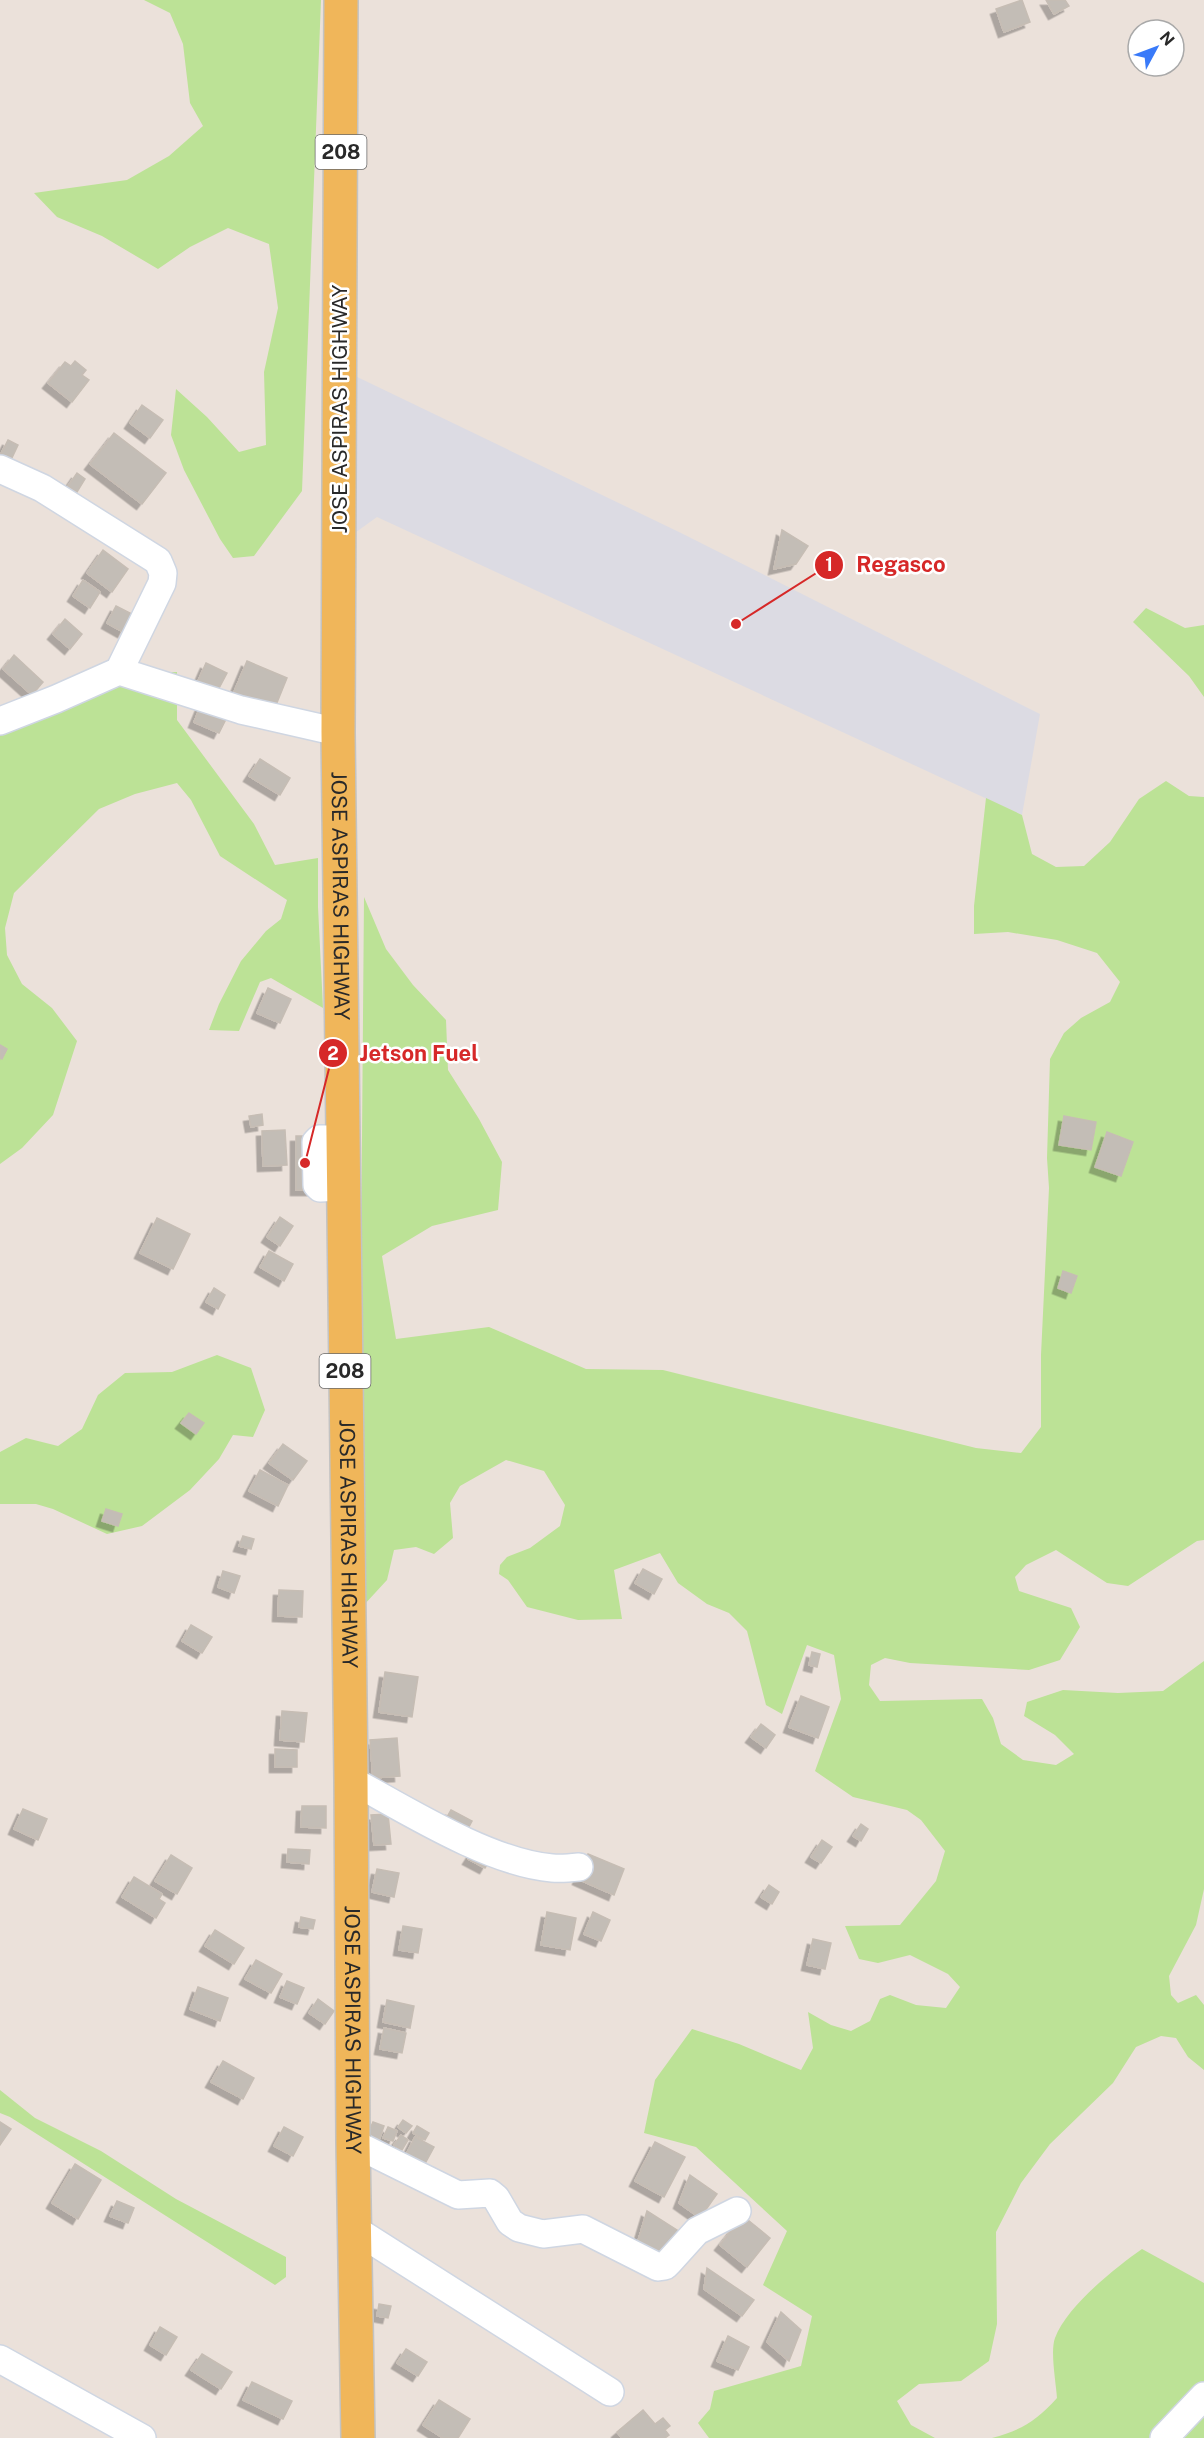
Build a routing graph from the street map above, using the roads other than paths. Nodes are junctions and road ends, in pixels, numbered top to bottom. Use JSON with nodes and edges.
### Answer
{"nodes":[{"id":1,"x":341,"y":0,"type":"edge"},
{"id":2,"x":0,"y":469,"type":"edge"},
{"id":3,"x":119,"y":670,"type":"junction"},
{"id":4,"x":0,"y":721,"type":"edge"},
{"id":5,"x":338,"y":732,"type":"junction"},
{"id":6,"x":351,"y":1780,"type":"junction"},
{"id":7,"x":579,"y":1867,"type":"dead end"},
{"id":8,"x":353,"y":2143,"type":"junction"},
{"id":9,"x":737,"y":2211,"type":"dead end"},
{"id":10,"x":354,"y":2229,"type":"junction"},
{"id":11,"x":0,"y":2359,"type":"edge"},
{"id":12,"x":610,"y":2392,"type":"dead end"},
{"id":13,"x":1204,"y":2396,"type":"edge"},
{"id":14,"x":142,"y":2438,"type":"edge"},
{"id":15,"x":358,"y":2438,"type":"edge"},
{"id":16,"x":1164,"y":2438,"type":"edge"}],
"edges":[{"from":1,"to":5,"type":"main road","name":"JOSE ASPIRAS HIGHWAY","number":"208"},
{"from":2,"to":3,"type":"street"},
{"from":3,"to":4,"type":"street"},
{"from":3,"to":5,"type":"street"},
{"from":5,"to":6,"type":"main road","name":"JOSE ASPIRAS HIGHWAY","number":"208"},
{"from":6,"to":7,"type":"street"},
{"from":6,"to":8,"type":"main road","name":"JOSE ASPIRAS HIGHWAY","number":"208"},
{"from":8,"to":9,"type":"street"},
{"from":8,"to":10,"type":"main road","name":"JOSE ASPIRAS HIGHWAY","number":"208"},
{"from":10,"to":12,"type":"street"},
{"from":10,"to":15,"type":"main road","name":"JOSE ASPIRAS HIGHWAY","number":"208"},
{"from":11,"to":14,"type":"street"},
{"from":13,"to":16,"type":"street"}]}
